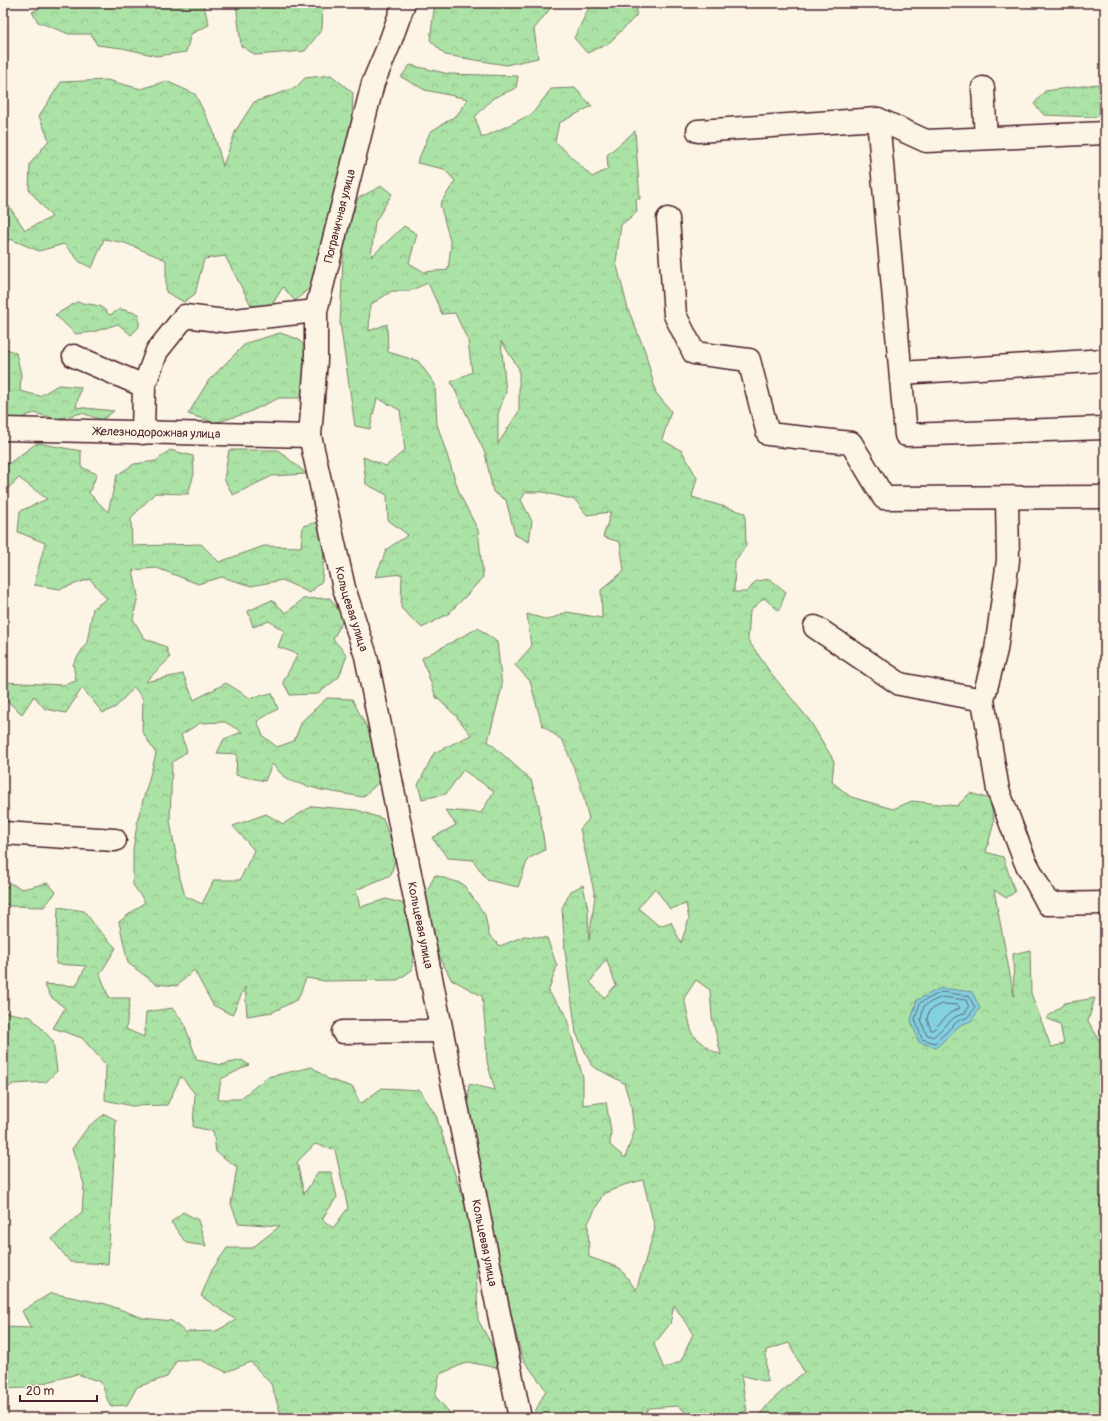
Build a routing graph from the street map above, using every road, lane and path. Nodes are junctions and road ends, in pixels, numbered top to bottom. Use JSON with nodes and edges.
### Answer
{"nodes":[{"id":1,"x":404,"y":3,"type":"edge"},
{"id":2,"x":983,"y":88,"type":"dead end"},
{"id":3,"x":878,"y":119,"type":"junction"},
{"id":4,"x":698,"y":131,"type":"dead end"},
{"id":5,"x":1105,"y":133,"type":"edge"},
{"id":6,"x":986,"y":138,"type":"junction"},
{"id":7,"x":668,"y":219,"type":"dead end"},
{"id":8,"x":316,"y":311,"type":"junction"},
{"id":9,"x":74,"y":356,"type":"dead end"},
{"id":10,"x":1105,"y":360,"type":"edge"},
{"id":11,"x":900,"y":373,"type":"junction"},
{"id":12,"x":144,"y":386,"type":"junction"},
{"id":13,"x":1105,"y":428,"type":"edge"},
{"id":14,"x":3,"y":429,"type":"edge"},
{"id":15,"x":143,"y":433,"type":"junction"},
{"id":16,"x":310,"y":436,"type":"junction"},
{"id":17,"x":1105,"y":497,"type":"edge"},
{"id":18,"x":1007,"y":498,"type":"junction"},
{"id":19,"x":815,"y":627,"type":"dead end"},
{"id":20,"x":984,"y":700,"type":"junction"},
{"id":21,"x":3,"y":833,"type":"edge"},
{"id":22,"x":114,"y":840,"type":"dead end"},
{"id":23,"x":1105,"y":903,"type":"edge"},
{"id":24,"x":441,"y":1031,"type":"junction"},
{"id":25,"x":343,"y":1032,"type":"dead end"},
{"id":26,"x":520,"y":1418,"type":"edge"}],
"edges":[{"from":1,"to":8,"type":"street","name":"Пограничная улица"},
{"from":2,"to":6,"type":"street"},
{"from":3,"to":4,"type":"street"},
{"from":3,"to":6,"type":"street"},
{"from":3,"to":11,"type":"street"},
{"from":5,"to":6,"type":"street"},
{"from":7,"to":18,"type":"street"},
{"from":8,"to":12,"type":"street"},
{"from":8,"to":16,"type":"street","name":"Пограничная улица"},
{"from":9,"to":12,"type":"street"},
{"from":10,"to":11,"type":"street"},
{"from":11,"to":13,"type":"street"},
{"from":12,"to":15,"type":"street"},
{"from":14,"to":15,"type":"street","name":"Железнодорожная улица"},
{"from":15,"to":16,"type":"street","name":"Железнодорожная улица"},
{"from":16,"to":24,"type":"street","name":"Кольцевая улица"},
{"from":17,"to":18,"type":"street"},
{"from":18,"to":20,"type":"street"},
{"from":19,"to":20,"type":"street"},
{"from":20,"to":23,"type":"street"},
{"from":21,"to":22,"type":"street"},
{"from":24,"to":25,"type":"street"},
{"from":24,"to":26,"type":"street","name":"Кольцевая улица"}]}
